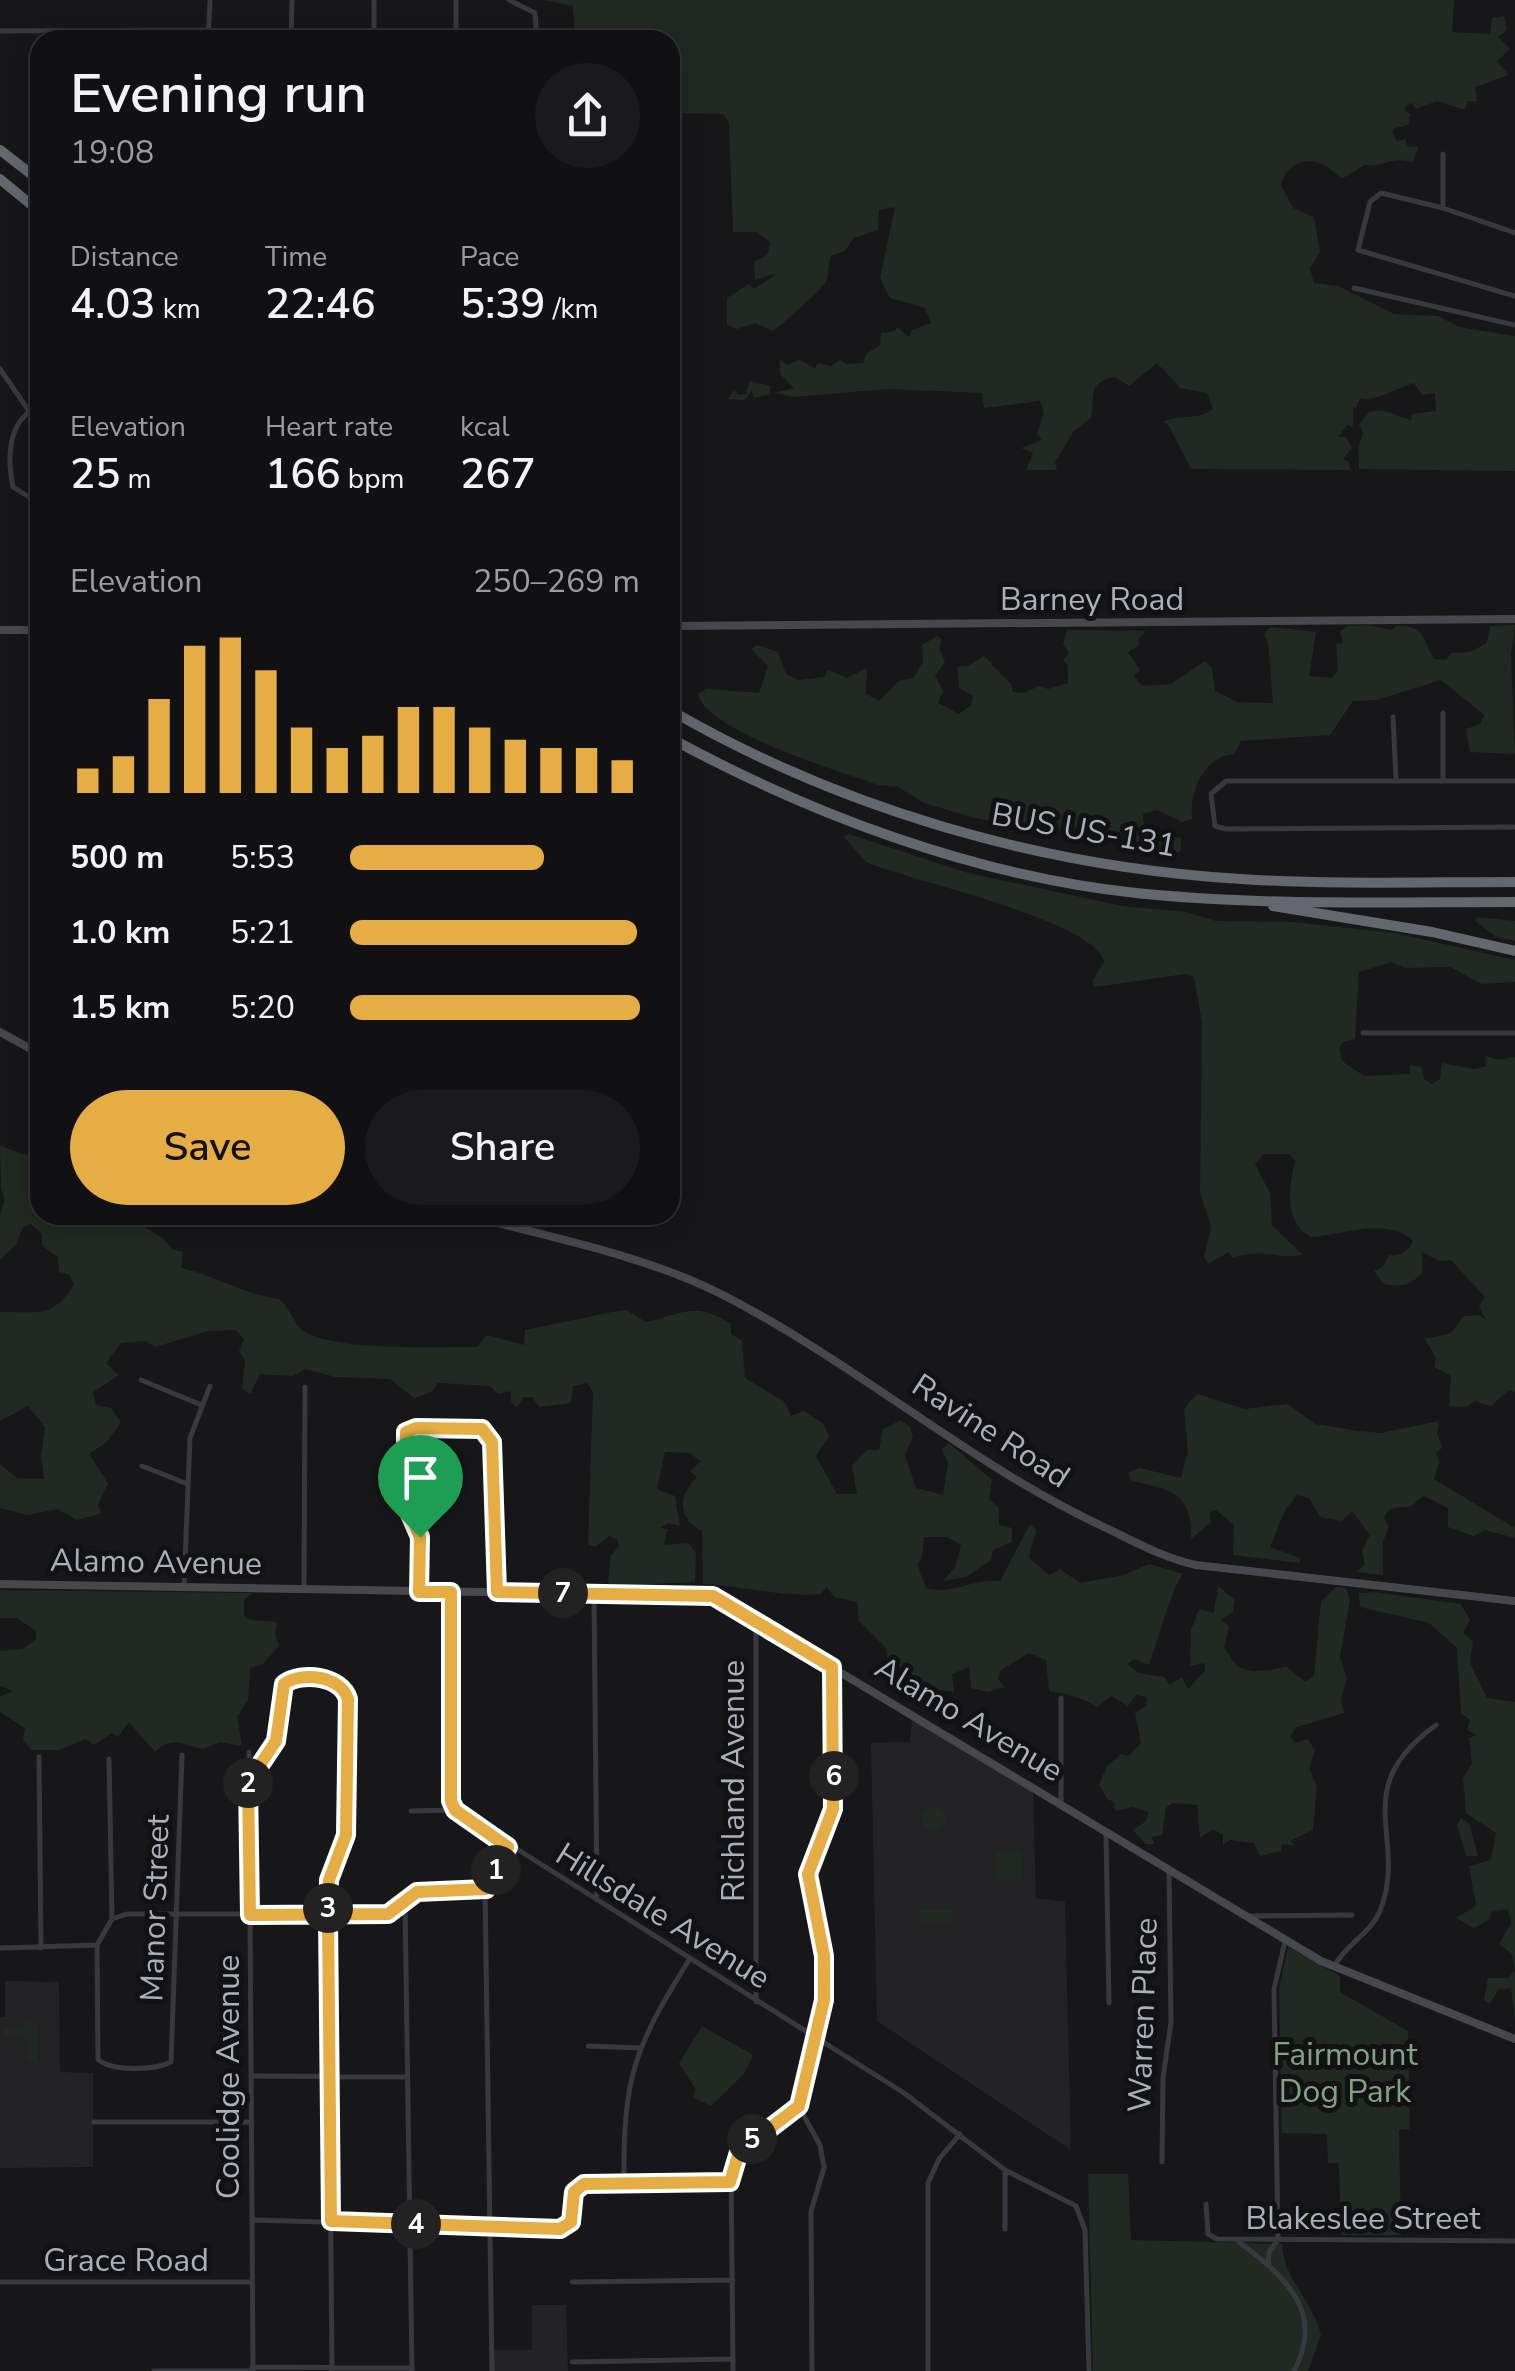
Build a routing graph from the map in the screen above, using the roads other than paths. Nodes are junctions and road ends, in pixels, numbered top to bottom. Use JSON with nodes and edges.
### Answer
{"nodes":[{"id":1,"x":210,"y":0,"type":"edge"},
{"id":2,"x":292,"y":0,"type":"edge"},
{"id":3,"x":374,"y":0,"type":"edge"},
{"id":4,"x":456,"y":0,"type":"edge"},
{"id":5,"x":508,"y":0,"type":"edge"},
{"id":6,"x":130,"y":30,"type":"edge"},
{"id":7,"x":208,"y":30,"type":"joint"},
{"id":8,"x":291,"y":30,"type":"edge"},
{"id":9,"x":374,"y":30,"type":"edge"},
{"id":10,"x":456,"y":30,"type":"edge"},
{"id":11,"x":536,"y":30,"type":"edge"},
{"id":12,"x":0,"y":31,"type":"edge"},
{"id":13,"x":30,"y":31,"type":"edge"},
{"id":14,"x":0,"y":150,"type":"edge"},
{"id":15,"x":1443,"y":154,"type":"dead end"},
{"id":16,"x":30,"y":173,"type":"edge"},
{"id":17,"x":0,"y":179,"type":"edge"},
{"id":18,"x":30,"y":204,"type":"edge"},
{"id":19,"x":1443,"y":208,"type":"junction"},
{"id":20,"x":1515,"y":234,"type":"edge"},
{"id":21,"x":1354,"y":288,"type":"dead end"},
{"id":22,"x":1515,"y":296,"type":"edge"},
{"id":23,"x":1515,"y":326,"type":"edge"},
{"id":24,"x":0,"y":368,"type":"edge"},
{"id":25,"x":29,"y":410,"type":"joint"},
{"id":26,"x":30,"y":497,"type":"edge"},
{"id":27,"x":1515,"y":619,"type":"edge"},
{"id":28,"x":680,"y":626,"type":"edge"},
{"id":29,"x":0,"y":630,"type":"edge"},
{"id":30,"x":30,"y":630,"type":"edge"},
{"id":31,"x":1443,"y":713,"type":"dead end"},
{"id":32,"x":680,"y":715,"type":"edge"},
{"id":33,"x":1393,"y":717,"type":"dead end"},
{"id":34,"x":680,"y":743,"type":"edge"},
{"id":35,"x":1396,"y":779,"type":"junction"},
{"id":36,"x":1442,"y":780,"type":"junction"},
{"id":37,"x":1515,"y":781,"type":"edge"},
{"id":38,"x":1515,"y":827,"type":"edge"},
{"id":39,"x":1515,"y":882,"type":"edge"},
{"id":40,"x":1237,"y":901,"type":"junction"},
{"id":41,"x":1515,"y":902,"type":"edge"},
{"id":42,"x":1515,"y":951,"type":"edge"},
{"id":43,"x":0,"y":1032,"type":"edge"},
{"id":44,"x":1363,"y":1033,"type":"dead end"},
{"id":45,"x":1515,"y":1033,"type":"edge"},
{"id":46,"x":30,"y":1048,"type":"edge"},
{"id":47,"x":502,"y":1225,"type":"edge"},
{"id":48,"x":141,"y":1380,"type":"dead end"},
{"id":49,"x":210,"y":1386,"type":"dead end"},
{"id":50,"x":305,"y":1387,"type":"dead end"},
{"id":51,"x":199,"y":1404,"type":"junction"},
{"id":52,"x":142,"y":1466,"type":"dead end"},
{"id":53,"x":185,"y":1483,"type":"junction"},
{"id":54,"x":0,"y":1584,"type":"edge"},
{"id":55,"x":184,"y":1586,"type":"junction"},
{"id":56,"x":304,"y":1591,"type":"junction"},
{"id":57,"x":419,"y":1592,"type":"junction"},
{"id":58,"x":451,"y":1592,"type":"junction"},
{"id":59,"x":497,"y":1592,"type":"junction"},
{"id":60,"x":594,"y":1593,"type":"junction"},
{"id":61,"x":1515,"y":1601,"type":"edge"},
{"id":62,"x":756,"y":1620,"type":"junction"},
{"id":63,"x":832,"y":1667,"type":"junction"},
{"id":64,"x":1061,"y":1698,"type":"dead end"},
{"id":65,"x":1436,"y":1726,"type":"dead end"},
{"id":66,"x":249,"y":1752,"type":"dead end"},
{"id":67,"x":182,"y":1755,"type":"dead end"},
{"id":68,"x":38,"y":1757,"type":"dead end"},
{"id":69,"x":110,"y":1760,"type":"dead end"},
{"id":70,"x":248,"y":1783,"type":"junction"},
{"id":71,"x":1062,"y":1804,"type":"junction"},
{"id":72,"x":411,"y":1810,"type":"dead end"},
{"id":73,"x":455,"y":1810,"type":"junction"},
{"id":74,"x":1106,"y":1830,"type":"junction"},
{"id":75,"x":508,"y":1847,"type":"junction"},
{"id":76,"x":1168,"y":1869,"type":"junction"},
{"id":77,"x":486,"y":1889,"type":"junction"},
{"id":78,"x":597,"y":1900,"type":"junction"},
{"id":79,"x":404,"y":1904,"type":"junction"},
{"id":80,"x":179,"y":1915,"type":"junction"},
{"id":81,"x":250,"y":1915,"type":"junction"},
{"id":82,"x":1352,"y":1915,"type":"dead end"},
{"id":83,"x":328,"y":1916,"type":"junction"},
{"id":84,"x":1247,"y":1916,"type":"junction"},
{"id":85,"x":112,"y":1919,"type":"junction"},
{"id":86,"x":1285,"y":1940,"type":"junction"},
{"id":87,"x":97,"y":1945,"type":"junction"},
{"id":88,"x":0,"y":1948,"type":"edge"},
{"id":89,"x":40,"y":1948,"type":"junction"},
{"id":90,"x":689,"y":1960,"type":"junction"},
{"id":91,"x":1334,"y":1967,"type":"junction"},
{"id":92,"x":756,"y":2002,"type":"junction"},
{"id":93,"x":1109,"y":2004,"type":"dead end"},
{"id":94,"x":814,"y":2038,"type":"junction"},
{"id":95,"x":1515,"y":2039,"type":"edge"},
{"id":96,"x":588,"y":2046,"type":"dead end"},
{"id":97,"x":641,"y":2048,"type":"junction"},
{"id":98,"x":252,"y":2076,"type":"junction"},
{"id":99,"x":329,"y":2077,"type":"junction"},
{"id":100,"x":408,"y":2077,"type":"junction"},
{"id":101,"x":799,"y":2106,"type":"junction"},
{"id":102,"x":94,"y":2122,"type":"dead end"},
{"id":103,"x":252,"y":2122,"type":"junction"},
{"id":104,"x":960,"y":2134,"type":"junction"},
{"id":105,"x":1162,"y":2162,"type":"dead end"},
{"id":106,"x":1004,"y":2170,"type":"junction"},
{"id":107,"x":624,"y":2182,"type":"junction"},
{"id":108,"x":730,"y":2182,"type":"junction"},
{"id":109,"x":1206,"y":2204,"type":"dead end"},
{"id":110,"x":252,"y":2220,"type":"junction"},
{"id":111,"x":331,"y":2221,"type":"junction"},
{"id":112,"x":409,"y":2224,"type":"junction"},
{"id":113,"x":490,"y":2227,"type":"junction"},
{"id":114,"x":1006,"y":2229,"type":"dead end"},
{"id":115,"x":1237,"y":2240,"type":"junction"},
{"id":116,"x":1278,"y":2240,"type":"junction"},
{"id":117,"x":1515,"y":2241,"type":"edge"},
{"id":118,"x":1268,"y":2265,"type":"junction"},
{"id":119,"x":733,"y":2280,"type":"junction"},
{"id":120,"x":0,"y":2282,"type":"edge"},
{"id":121,"x":252,"y":2282,"type":"junction"},
{"id":122,"x":572,"y":2282,"type":"dead end"},
{"id":123,"x":733,"y":2359,"type":"junction"},
{"id":124,"x":572,"y":2362,"type":"dead end"},
{"id":125,"x":252,"y":2370,"type":"edge"},
{"id":126,"x":332,"y":2370,"type":"edge"},
{"id":127,"x":412,"y":2370,"type":"edge"},
{"id":128,"x":154,"y":2371,"type":"edge"},
{"id":129,"x":492,"y":2371,"type":"edge"},
{"id":130,"x":733,"y":2371,"type":"edge"},
{"id":131,"x":812,"y":2371,"type":"edge"},
{"id":132,"x":928,"y":2371,"type":"edge"},
{"id":133,"x":1089,"y":2371,"type":"edge"},
{"id":134,"x":1294,"y":2371,"type":"edge"}],
"edges":[{"from":1,"to":7,"type":"street"},
{"from":2,"to":8,"type":"street"},
{"from":3,"to":9,"type":"street"},
{"from":4,"to":10,"type":"street"},
{"from":5,"to":11,"type":"street"},
{"from":6,"to":7,"type":"street"},
{"from":12,"to":13,"type":"street"},
{"from":14,"to":16,"type":"highway"},
{"from":15,"to":19,"type":"street"},
{"from":17,"to":18,"type":"highway"},
{"from":19,"to":20,"type":"street"},
{"from":19,"to":22,"type":"street"},
{"from":21,"to":23,"type":"street"},
{"from":24,"to":25,"type":"street"},
{"from":25,"to":26,"type":"street"},
{"from":27,"to":28,"type":"street","name":"Barney Road"},
{"from":29,"to":30,"type":"street"},
{"from":31,"to":36,"type":"street"},
{"from":32,"to":39,"type":"highway","name":"BUS US-131"},
{"from":33,"to":35,"type":"street"},
{"from":34,"to":40,"type":"highway","name":"BUS US-131"},
{"from":35,"to":36,"type":"street"},
{"from":35,"to":38,"type":"street"},
{"from":36,"to":37,"type":"street"},
{"from":40,"to":41,"type":"highway","name":"BUS US-131"},
{"from":40,"to":42,"type":"highway"},
{"from":43,"to":46,"type":"street"},
{"from":44,"to":45,"type":"street"},
{"from":47,"to":61,"type":"street","name":"Ravine Road"},
{"from":48,"to":51,"type":"street"},
{"from":49,"to":51,"type":"street"},
{"from":50,"to":56,"type":"street"},
{"from":51,"to":53,"type":"street"},
{"from":52,"to":53,"type":"street"},
{"from":53,"to":55,"type":"street"},
{"from":54,"to":55,"type":"street","name":"Alamo Avenue"},
{"from":55,"to":56,"type":"street","name":"Alamo Avenue"},
{"from":56,"to":57,"type":"street","name":"Alamo Avenue"},
{"from":57,"to":58,"type":"street","name":"Alamo Avenue"},
{"from":57,"to":59,"type":"street"},
{"from":58,"to":59,"type":"street","name":"Alamo Avenue"},
{"from":58,"to":73,"type":"street"},
{"from":59,"to":60,"type":"street","name":"Alamo Avenue"},
{"from":60,"to":62,"type":"street","name":"Alamo Avenue"},
{"from":60,"to":78,"type":"street"},
{"from":62,"to":63,"type":"street","name":"Alamo Avenue"},
{"from":62,"to":92,"type":"street","name":"Richland Avenue"},
{"from":63,"to":71,"type":"street","name":"Alamo Avenue"},
{"from":63,"to":94,"type":"street"},
{"from":64,"to":71,"type":"street"},
{"from":65,"to":91,"type":"street"},
{"from":66,"to":70,"type":"street","name":"Coolidge Avenue"},
{"from":67,"to":80,"type":"street","name":"Manor Street"},
{"from":68,"to":89,"type":"street"},
{"from":69,"to":85,"type":"street"},
{"from":70,"to":81,"type":"street","name":"Coolidge Avenue"},
{"from":70,"to":83,"type":"street"},
{"from":71,"to":74,"type":"street","name":"Alamo Avenue"},
{"from":72,"to":73,"type":"street"},
{"from":73,"to":75,"type":"street","name":"Hillsdale Avenue"},
{"from":74,"to":76,"type":"street","name":"Alamo Avenue"},
{"from":74,"to":93,"type":"street"},
{"from":75,"to":77,"type":"street"},
{"from":75,"to":78,"type":"street","name":"Hillsdale Avenue"},
{"from":76,"to":84,"type":"street","name":"Alamo Avenue"},
{"from":76,"to":105,"type":"street","name":"Warren Place"},
{"from":77,"to":79,"type":"street"},
{"from":77,"to":113,"type":"street"},
{"from":78,"to":90,"type":"street","name":"Hillsdale Avenue"},
{"from":79,"to":83,"type":"street"},
{"from":79,"to":100,"type":"street"},
{"from":80,"to":81,"type":"street"},
{"from":80,"to":85,"type":"street"},
{"from":80,"to":87,"type":"street","name":"Manor Street"},
{"from":81,"to":83,"type":"street"},
{"from":81,"to":98,"type":"street","name":"Coolidge Avenue"},
{"from":82,"to":84,"type":"street"},
{"from":83,"to":99,"type":"street"},
{"from":84,"to":86,"type":"street","name":"Alamo Avenue"},
{"from":85,"to":87,"type":"street"},
{"from":86,"to":91,"type":"street","name":"Alamo Avenue"},
{"from":86,"to":116,"type":"street"},
{"from":87,"to":89,"type":"street"},
{"from":88,"to":89,"type":"street"},
{"from":90,"to":92,"type":"street","name":"Hillsdale Avenue"},
{"from":90,"to":97,"type":"street"},
{"from":91,"to":95,"type":"street","name":"Alamo Avenue"},
{"from":92,"to":94,"type":"street","name":"Hillsdale Avenue"},
{"from":94,"to":101,"type":"street"},
{"from":94,"to":104,"type":"street","name":"Hillsdale Avenue"},
{"from":96,"to":97,"type":"street"},
{"from":97,"to":107,"type":"street"},
{"from":98,"to":99,"type":"street"},
{"from":98,"to":103,"type":"street","name":"Coolidge Avenue"},
{"from":99,"to":100,"type":"street"},
{"from":99,"to":111,"type":"street"},
{"from":100,"to":112,"type":"street"},
{"from":101,"to":108,"type":"street"},
{"from":101,"to":131,"type":"street"},
{"from":102,"to":103,"type":"street"},
{"from":103,"to":110,"type":"street","name":"Coolidge Avenue"},
{"from":104,"to":106,"type":"street","name":"Hillsdale Avenue"},
{"from":104,"to":132,"type":"street"},
{"from":106,"to":114,"type":"street"},
{"from":106,"to":133,"type":"street","name":"Hillsdale Avenue"},
{"from":107,"to":108,"type":"street"},
{"from":107,"to":113,"type":"street"},
{"from":108,"to":119,"type":"street"},
{"from":109,"to":115,"type":"street","name":"Blakeslee Street"},
{"from":110,"to":111,"type":"street"},
{"from":110,"to":121,"type":"street","name":"Coolidge Avenue"},
{"from":111,"to":112,"type":"street"},
{"from":111,"to":126,"type":"street"},
{"from":112,"to":113,"type":"street"},
{"from":112,"to":127,"type":"street"},
{"from":113,"to":129,"type":"street"},
{"from":115,"to":116,"type":"street","name":"Blakeslee Street"},
{"from":115,"to":118,"type":"street"},
{"from":116,"to":117,"type":"street","name":"Blakeslee Street"},
{"from":116,"to":118,"type":"street"},
{"from":118,"to":134,"type":"street"},
{"from":119,"to":122,"type":"street"},
{"from":119,"to":123,"type":"street"},
{"from":120,"to":121,"type":"street","name":"Grace Road"},
{"from":121,"to":125,"type":"street","name":"Coolidge Avenue"},
{"from":123,"to":124,"type":"street"},
{"from":123,"to":130,"type":"street"},
{"from":125,"to":126,"type":"street"},
{"from":125,"to":128,"type":"street"},
{"from":126,"to":127,"type":"street"}]}
